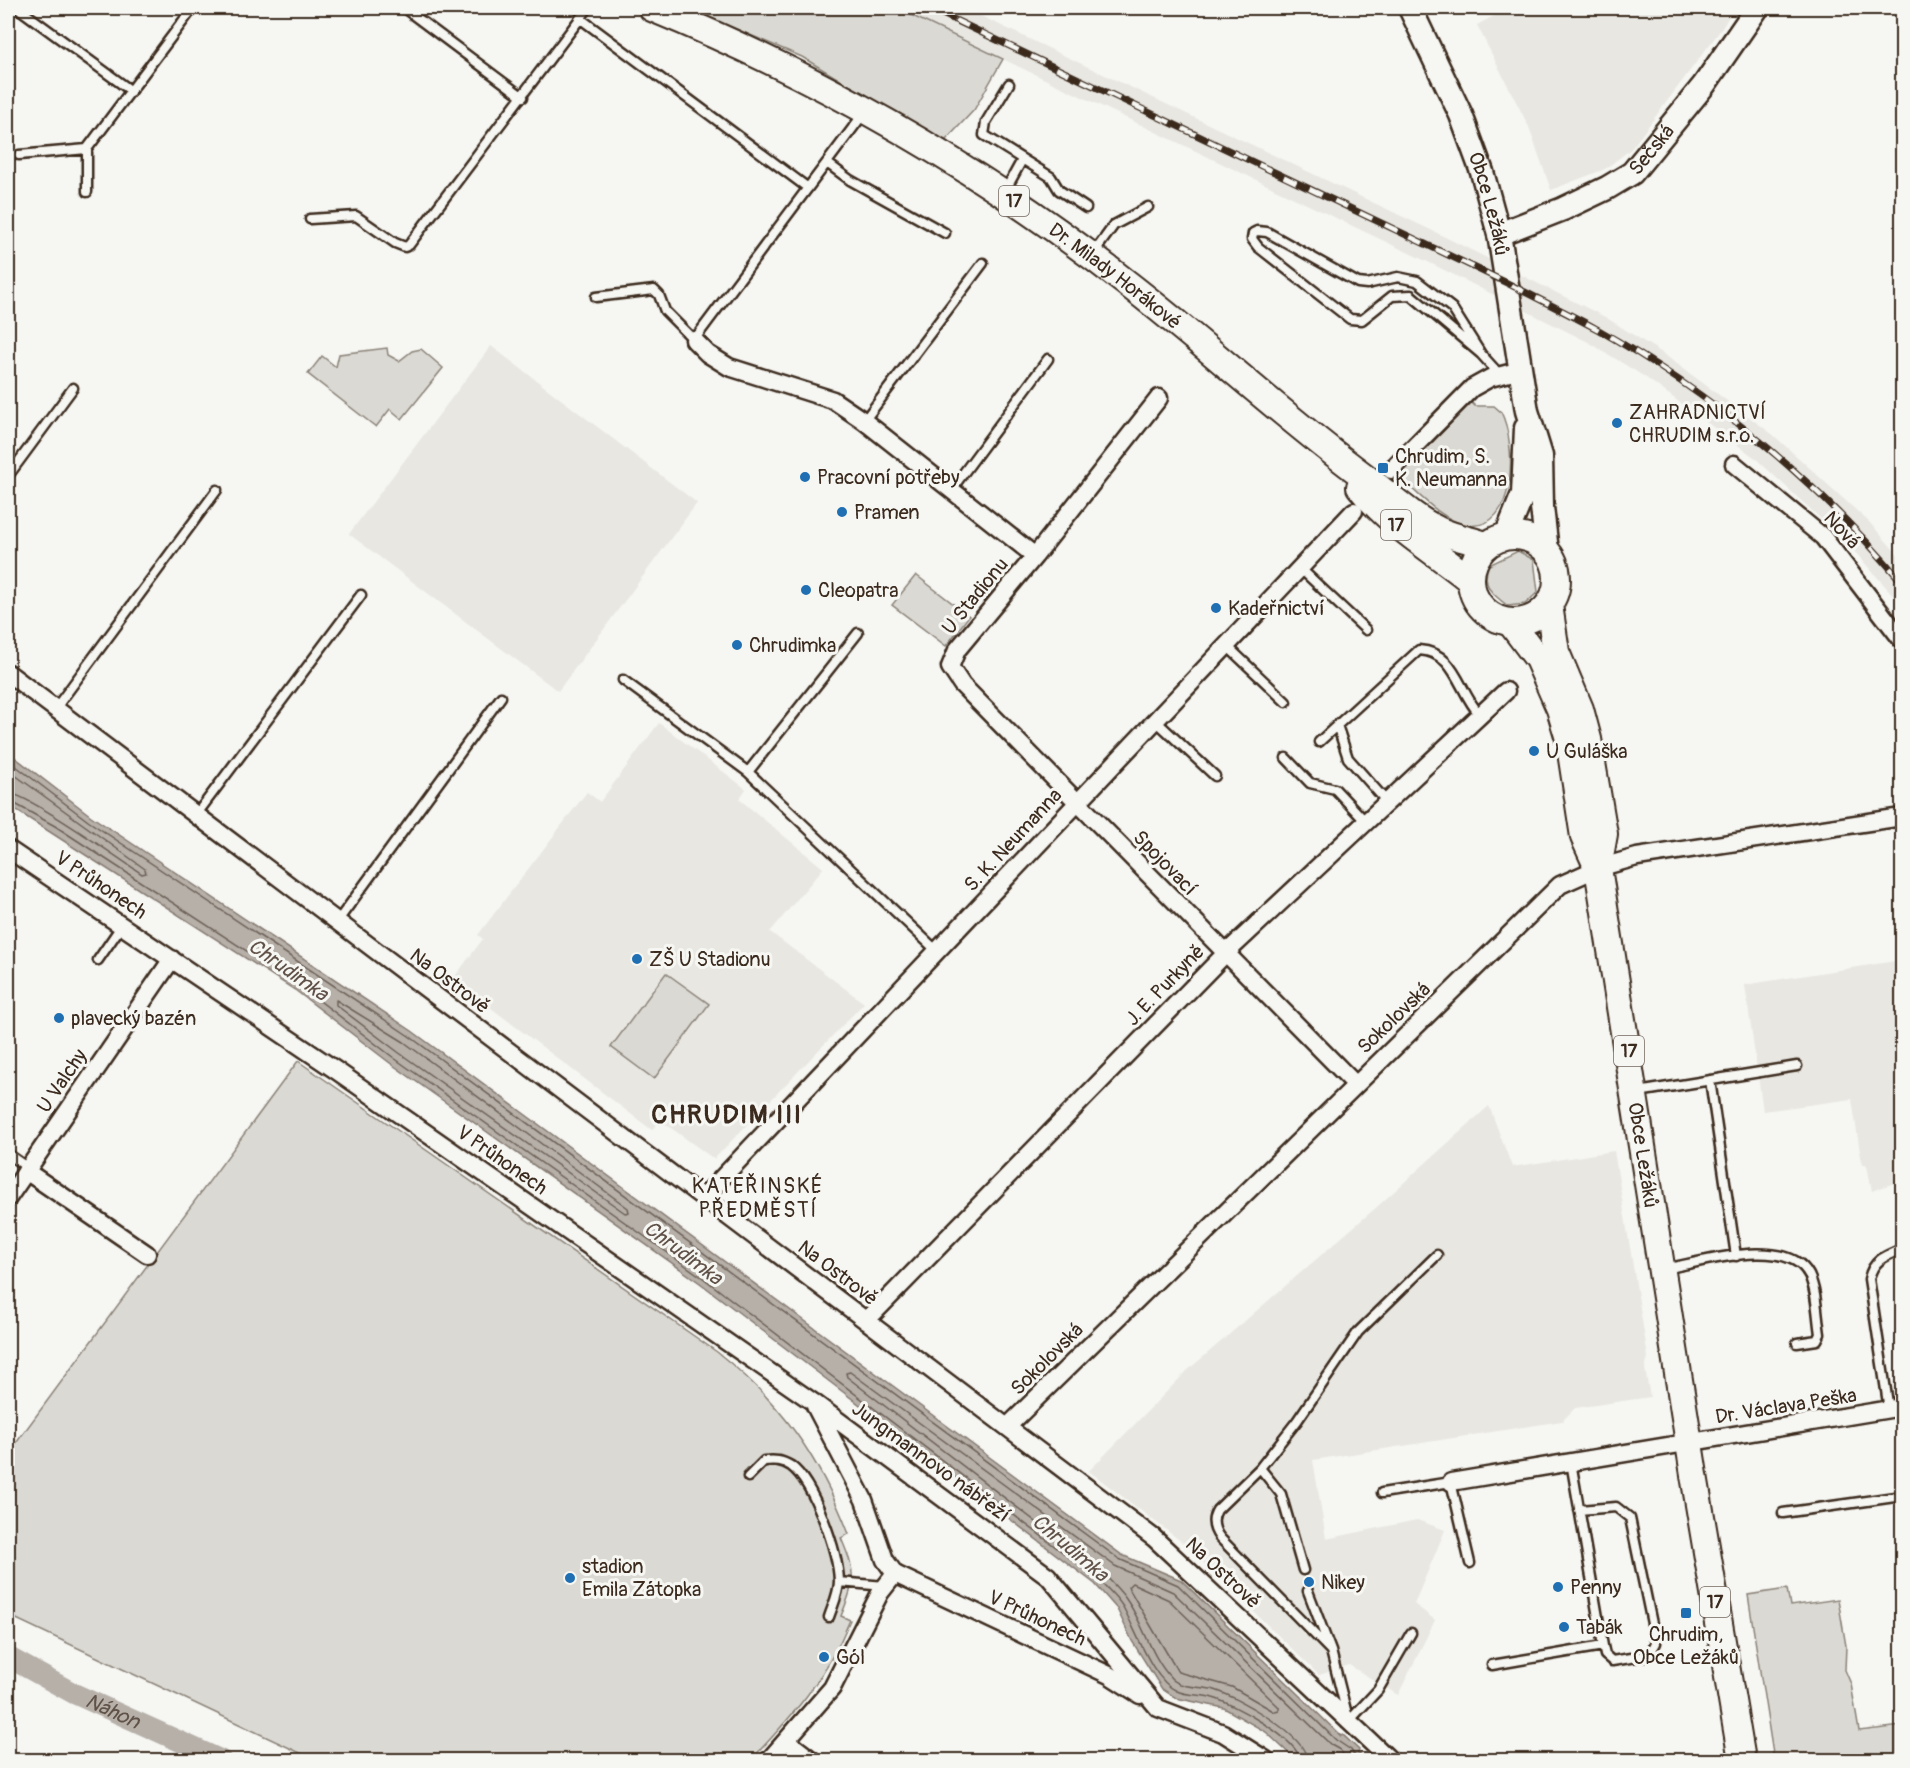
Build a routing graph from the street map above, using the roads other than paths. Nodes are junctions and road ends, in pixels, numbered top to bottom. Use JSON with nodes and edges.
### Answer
{"nodes":[{"id":1,"x":18,"y":8,"type":"edge"},
{"id":2,"x":194,"y":8,"type":"edge"},
{"id":3,"x":404,"y":8,"type":"edge"},
{"id":4,"x":588,"y":8,"type":"edge"},
{"id":5,"x":652,"y":8,"type":"edge"},
{"id":6,"x":1410,"y":8,"type":"edge"},
{"id":7,"x":1757,"y":8,"type":"edge"},
{"id":8,"x":581,"y":19,"type":"junction"},
{"id":9,"x":1009,"y":84,"type":"dead end"},
{"id":10,"x":130,"y":90,"type":"junction"},
{"id":11,"x":523,"y":98,"type":"junction"},
{"id":12,"x":866,"y":111,"type":"junction"},
{"id":13,"x":87,"y":149,"type":"junction"},
{"id":14,"x":19,"y":155,"type":"dead end"},
{"id":15,"x":1022,"y":160,"type":"junction"},
{"id":16,"x":827,"y":163,"type":"junction"},
{"id":17,"x":808,"y":188,"type":"junction"},
{"id":18,"x":87,"y":192,"type":"dead end"},
{"id":19,"x":1003,"y":194,"type":"junction"},
{"id":20,"x":1148,"y":207,"type":"dead end"},
{"id":21,"x":1086,"y":208,"type":"dead end"},
{"id":22,"x":310,"y":219,"type":"dead end"},
{"id":23,"x":945,"y":233,"type":"dead end"},
{"id":24,"x":1499,"y":234,"type":"junction"},
{"id":25,"x":1092,"y":256,"type":"junction"},
{"id":26,"x":983,"y":263,"type":"dead end"},
{"id":27,"x":596,"y":297,"type":"dead end"},
{"id":28,"x":694,"y":340,"type":"junction"},
{"id":29,"x":1481,"y":354,"type":"junction"},
{"id":30,"x":1048,"y":359,"type":"dead end"},
{"id":31,"x":1510,"y":373,"type":"junction"},
{"id":32,"x":73,"y":388,"type":"dead end"},
{"id":33,"x":1159,"y":398,"type":"dead end"},
{"id":34,"x":1527,"y":411,"type":"junction"},
{"id":35,"x":864,"y":421,"type":"junction"},
{"id":36,"x":1336,"y":456,"type":"junction"},
{"id":37,"x":1734,"y":464,"type":"dead end"},
{"id":38,"x":1391,"y":470,"type":"dead end"},
{"id":39,"x":8,"y":476,"type":"edge"},
{"id":40,"x":218,"y":490,"type":"dead end"},
{"id":41,"x":951,"y":490,"type":"junction"},
{"id":42,"x":1354,"y":511,"type":"dead end"},
{"id":43,"x":1496,"y":540,"type":"junction"},
{"id":44,"x":1547,"y":551,"type":"junction"},
{"id":45,"x":1035,"y":556,"type":"junction"},
{"id":46,"x":1300,"y":568,"type":"junction"},
{"id":47,"x":1470,"y":580,"type":"junction"},
{"id":48,"x":361,"y":595,"type":"dead end"},
{"id":49,"x":1549,"y":604,"type":"junction"},
{"id":50,"x":1510,"y":622,"type":"junction"},
{"id":51,"x":1366,"y":630,"type":"dead end"},
{"id":52,"x":858,"y":633,"type":"dead end"},
{"id":53,"x":1902,"y":640,"type":"edge"},
{"id":54,"x":1226,"y":645,"type":"junction"},
{"id":55,"x":950,"y":666,"type":"joint"},
{"id":56,"x":8,"y":673,"type":"edge"},
{"id":57,"x":622,"y":680,"type":"dead end"},
{"id":58,"x":1506,"y":691,"type":"dead end"},
{"id":59,"x":501,"y":697,"type":"dead end"},
{"id":60,"x":1286,"y":702,"type":"dead end"},
{"id":61,"x":55,"y":709,"type":"junction"},
{"id":62,"x":1480,"y":716,"type":"junction"},
{"id":63,"x":1155,"y":720,"type":"junction"},
{"id":64,"x":1337,"y":725,"type":"junction"},
{"id":65,"x":1319,"y":742,"type":"dead end"},
{"id":66,"x":1286,"y":758,"type":"dead end"},
{"id":67,"x":748,"y":772,"type":"junction"},
{"id":68,"x":1215,"y":776,"type":"dead end"},
{"id":69,"x":1387,"y":802,"type":"junction"},
{"id":70,"x":1077,"y":803,"type":"junction"},
{"id":71,"x":196,"y":816,"type":"junction"},
{"id":72,"x":1902,"y":817,"type":"edge"},
{"id":73,"x":1366,"y":822,"type":"junction"},
{"id":74,"x":8,"y":849,"type":"edge"},
{"id":75,"x":1598,"y":868,"type":"junction"},
{"id":76,"x":337,"y":922,"type":"junction"},
{"id":77,"x":122,"y":925,"type":"junction"},
{"id":78,"x":937,"y":951,"type":"junction"},
{"id":79,"x":1225,"y":954,"type":"junction"},
{"id":80,"x":172,"y":959,"type":"junction"},
{"id":81,"x":98,"y":960,"type":"dead end"},
{"id":82,"x":1797,"y":1066,"type":"dead end"},
{"id":83,"x":1710,"y":1080,"type":"junction"},
{"id":84,"x":1355,"y":1084,"type":"junction"},
{"id":85,"x":1635,"y":1092,"type":"junction"},
{"id":86,"x":8,"y":1154,"type":"edge"},
{"id":87,"x":27,"y":1169,"type":"junction"},
{"id":88,"x":8,"y":1198,"type":"edge"},
{"id":89,"x":703,"y":1198,"type":"junction"},
{"id":90,"x":1902,"y":1249,"type":"edge"},
{"id":91,"x":147,"y":1254,"type":"dead end"},
{"id":92,"x":1437,"y":1255,"type":"dead end"},
{"id":93,"x":1736,"y":1256,"type":"junction"},
{"id":94,"x":1661,"y":1270,"type":"junction"},
{"id":95,"x":866,"y":1321,"type":"junction"},
{"id":96,"x":1797,"y":1343,"type":"dead end"},
{"id":97,"x":813,"y":1402,"type":"junction"},
{"id":98,"x":1896,"y":1409,"type":"edge"},
{"id":99,"x":1007,"y":1427,"type":"junction"},
{"id":100,"x":1689,"y":1443,"type":"junction"},
{"id":101,"x":1571,"y":1462,"type":"junction"},
{"id":102,"x":1260,"y":1468,"type":"junction"},
{"id":103,"x":748,"y":1477,"type":"dead end"},
{"id":104,"x":1451,"y":1482,"type":"junction"},
{"id":105,"x":1382,"y":1493,"type":"dead end"},
{"id":106,"x":1902,"y":1496,"type":"edge"},
{"id":107,"x":1579,"y":1510,"type":"junction"},
{"id":108,"x":1783,"y":1513,"type":"dead end"},
{"id":109,"x":1470,"y":1563,"type":"dead end"},
{"id":110,"x":1303,"y":1570,"type":"dead end"},
{"id":111,"x":890,"y":1580,"type":"junction"},
{"id":112,"x":839,"y":1582,"type":"junction"},
{"id":113,"x":1308,"y":1591,"type":"dead end"},
{"id":114,"x":829,"y":1617,"type":"dead end"},
{"id":115,"x":1411,"y":1633,"type":"dead end"},
{"id":116,"x":1603,"y":1646,"type":"junction"},
{"id":117,"x":1331,"y":1651,"type":"junction"},
{"id":118,"x":1492,"y":1665,"type":"dead end"},
{"id":119,"x":1158,"y":1708,"type":"junction"},
{"id":120,"x":1349,"y":1721,"type":"junction"},
{"id":121,"x":787,"y":1741,"type":"junction"},
{"id":122,"x":769,"y":1761,"type":"edge"},
{"id":123,"x":812,"y":1761,"type":"edge"},
{"id":124,"x":1266,"y":1761,"type":"edge"},
{"id":125,"x":1390,"y":1761,"type":"edge"},
{"id":126,"x":1743,"y":1761,"type":"edge"}],
"edges":[{"from":1,"to":10,"type":"lane"},
{"from":2,"to":10,"type":"lane"},
{"from":3,"to":11,"type":"lane"},
{"from":4,"to":8,"type":"lane"},
{"from":5,"to":12,"type":"main road","name":"Dr. Milady Horákové","number":"17"},
{"from":6,"to":24,"type":"main road","name":"Obce Ležáků"},
{"from":7,"to":24,"type":"main road","name":"Sečská"},
{"from":8,"to":11,"type":"lane"},
{"from":8,"to":17,"type":"lane"},
{"from":9,"to":15,"type":"lane"},
{"from":10,"to":13,"type":"lane"},
{"from":11,"to":22,"type":"lane"},
{"from":12,"to":16,"type":"lane"},
{"from":12,"to":19,"type":"main road","name":"Dr. Milady Horákové","number":"17"},
{"from":13,"to":14,"type":"lane"},
{"from":13,"to":18,"type":"lane"},
{"from":15,"to":19,"type":"lane"},
{"from":15,"to":21,"type":"lane"},
{"from":16,"to":17,"type":"lane"},
{"from":16,"to":23,"type":"lane"},
{"from":17,"to":28,"type":"lane"},
{"from":19,"to":25,"type":"main road","name":"Dr. Milady Horákové","number":"17"},
{"from":20,"to":25,"type":"lane"},
{"from":24,"to":31,"type":"main road","name":"Obce Ležáků"},
{"from":25,"to":36,"type":"main road","name":"Dr. Milady Horákové","number":"17"},
{"from":26,"to":35,"type":"lane"},
{"from":27,"to":28,"type":"lane"},
{"from":28,"to":35,"type":"street","name":"U Stadionu"},
{"from":29,"to":29,"type":"lane"},
{"from":29,"to":31,"type":"lane"},
{"from":30,"to":41,"type":"lane"},
{"from":31,"to":34,"type":"main road","name":"Obce Ležáků"},
{"from":31,"to":38,"type":"street"},
{"from":32,"to":39,"type":"lane"},
{"from":33,"to":45,"type":"street"},
{"from":34,"to":43,"type":"main road","name":"Obce Ležáků"},
{"from":34,"to":44,"type":"main road","name":"Obce Ležáků"},
{"from":35,"to":41,"type":"street","name":"U Stadionu"},
{"from":36,"to":43,"type":"main road","name":"Dr. Milady Horákové","number":"17"},
{"from":36,"to":47,"type":"main road","name":"Dr. Milady Horákové","number":"17"},
{"from":37,"to":53,"type":"street","name":"Nová"},
{"from":40,"to":61,"type":"lane"},
{"from":41,"to":45,"type":"street","name":"U Stadionu"},
{"from":42,"to":46,"type":"street","name":"S. K. Neumanna"},
{"from":43,"to":44,"type":"main road","number":"17"},
{"from":43,"to":47,"type":"main road"},
{"from":44,"to":49,"type":"main road","number":"17"},
{"from":45,"to":55,"type":"street","name":"U Stadionu"},
{"from":46,"to":51,"type":"lane"},
{"from":46,"to":54,"type":"street","name":"S. K. Neumanna"},
{"from":47,"to":50,"type":"main road","number":"17"},
{"from":48,"to":71,"type":"lane"},
{"from":49,"to":50,"type":"main road"},
{"from":49,"to":75,"type":"main road","name":"Obce Ležáků","number":"17"},
{"from":50,"to":75,"type":"main road","name":"Obce Ležáků","number":"17"},
{"from":52,"to":67,"type":"lane"},
{"from":54,"to":60,"type":"lane"},
{"from":54,"to":63,"type":"street","name":"S. K. Neumanna"},
{"from":55,"to":70,"type":"street","name":"Spojovací"},
{"from":56,"to":61,"type":"street","name":"Na Ostrově"},
{"from":57,"to":67,"type":"lane"},
{"from":58,"to":62,"type":"street","name":"J. E. Purkyně"},
{"from":59,"to":76,"type":"lane"},
{"from":61,"to":71,"type":"street","name":"Na Ostrově"},
{"from":62,"to":64,"type":"lane"},
{"from":62,"to":69,"type":"street","name":"J. E. Purkyně"},
{"from":63,"to":68,"type":"lane"},
{"from":63,"to":70,"type":"street","name":"S. K. Neumanna"},
{"from":64,"to":65,"type":"lane"},
{"from":64,"to":69,"type":"lane"},
{"from":66,"to":73,"type":"lane"},
{"from":67,"to":78,"type":"lane"},
{"from":69,"to":73,"type":"street","name":"J. E. Purkyně"},
{"from":70,"to":78,"type":"street","name":"S. K. Neumanna"},
{"from":70,"to":79,"type":"street","name":"Spojovací"},
{"from":71,"to":76,"type":"street","name":"Na Ostrově"},
{"from":72,"to":75,"type":"street","name":"Sokolovská"},
{"from":73,"to":79,"type":"street","name":"J. E. Purkyně"},
{"from":74,"to":77,"type":"street","name":"V Průhonech"},
{"from":75,"to":84,"type":"street","name":"Sokolovská"},
{"from":75,"to":85,"type":"main road","name":"Obce Ležáků","number":"17"},
{"from":76,"to":89,"type":"street","name":"Na Ostrově"},
{"from":77,"to":80,"type":"street","name":"V Průhonech"},
{"from":77,"to":81,"type":"lane"},
{"from":78,"to":89,"type":"street","name":"S. K. Neumanna"},
{"from":79,"to":84,"type":"street","name":"Spojovací"},
{"from":79,"to":95,"type":"street","name":"J. E. Purkyně"},
{"from":80,"to":87,"type":"street","name":"U Valchy"},
{"from":80,"to":97,"type":"street","name":"V Průhonech"},
{"from":82,"to":83,"type":"lane"},
{"from":83,"to":85,"type":"lane"},
{"from":83,"to":93,"type":"lane"},
{"from":84,"to":99,"type":"street","name":"Sokolovská"},
{"from":85,"to":94,"type":"main road","name":"Obce Ležáků","number":"17"},
{"from":86,"to":87,"type":"lane"},
{"from":87,"to":88,"type":"street","name":"U Valchy"},
{"from":87,"to":91,"type":"street"},
{"from":89,"to":95,"type":"street","name":"Na Ostrově"},
{"from":90,"to":98,"type":"lane","name":"Dr. Václava Peška"},
{"from":92,"to":102,"type":"lane"},
{"from":93,"to":94,"type":"lane"},
{"from":93,"to":96,"type":"lane"},
{"from":94,"to":100,"type":"main road","name":"Obce Ležáků","number":"17"},
{"from":95,"to":99,"type":"street","name":"Na Ostrově"},
{"from":97,"to":111,"type":"street","name":"V Průhonech"},
{"from":97,"to":119,"type":"street","name":"Jungmannovo nábřeží"},
{"from":98,"to":100,"type":"street","name":"Dr. Václava Peška"},
{"from":99,"to":120,"type":"street","name":"Na Ostrově"},
{"from":100,"to":101,"type":"street"},
{"from":100,"to":126,"type":"main road","name":"Obce Ležáků","number":"17"},
{"from":101,"to":104,"type":"street"},
{"from":101,"to":107,"type":"lane"},
{"from":102,"to":110,"type":"lane"},
{"from":102,"to":117,"type":"lane"},
{"from":103,"to":112,"type":"lane"},
{"from":104,"to":105,"type":"lane"},
{"from":104,"to":109,"type":"lane"},
{"from":106,"to":108,"type":"lane"},
{"from":107,"to":116,"type":"lane"},
{"from":107,"to":116,"type":"lane"},
{"from":111,"to":112,"type":"lane"},
{"from":111,"to":119,"type":"street","name":"V Průhonech"},
{"from":111,"to":121,"type":"street"},
{"from":112,"to":114,"type":"lane"},
{"from":113,"to":117,"type":"lane"},
{"from":115,"to":120,"type":"lane"},
{"from":116,"to":118,"type":"lane"},
{"from":117,"to":120,"type":"lane"},
{"from":119,"to":124,"type":"street","name":"Jungmannovo nábřeží"},
{"from":120,"to":125,"type":"street","name":"Na Ostrově"},
{"from":121,"to":122,"type":"street"},
{"from":121,"to":123,"type":"street"}]}
